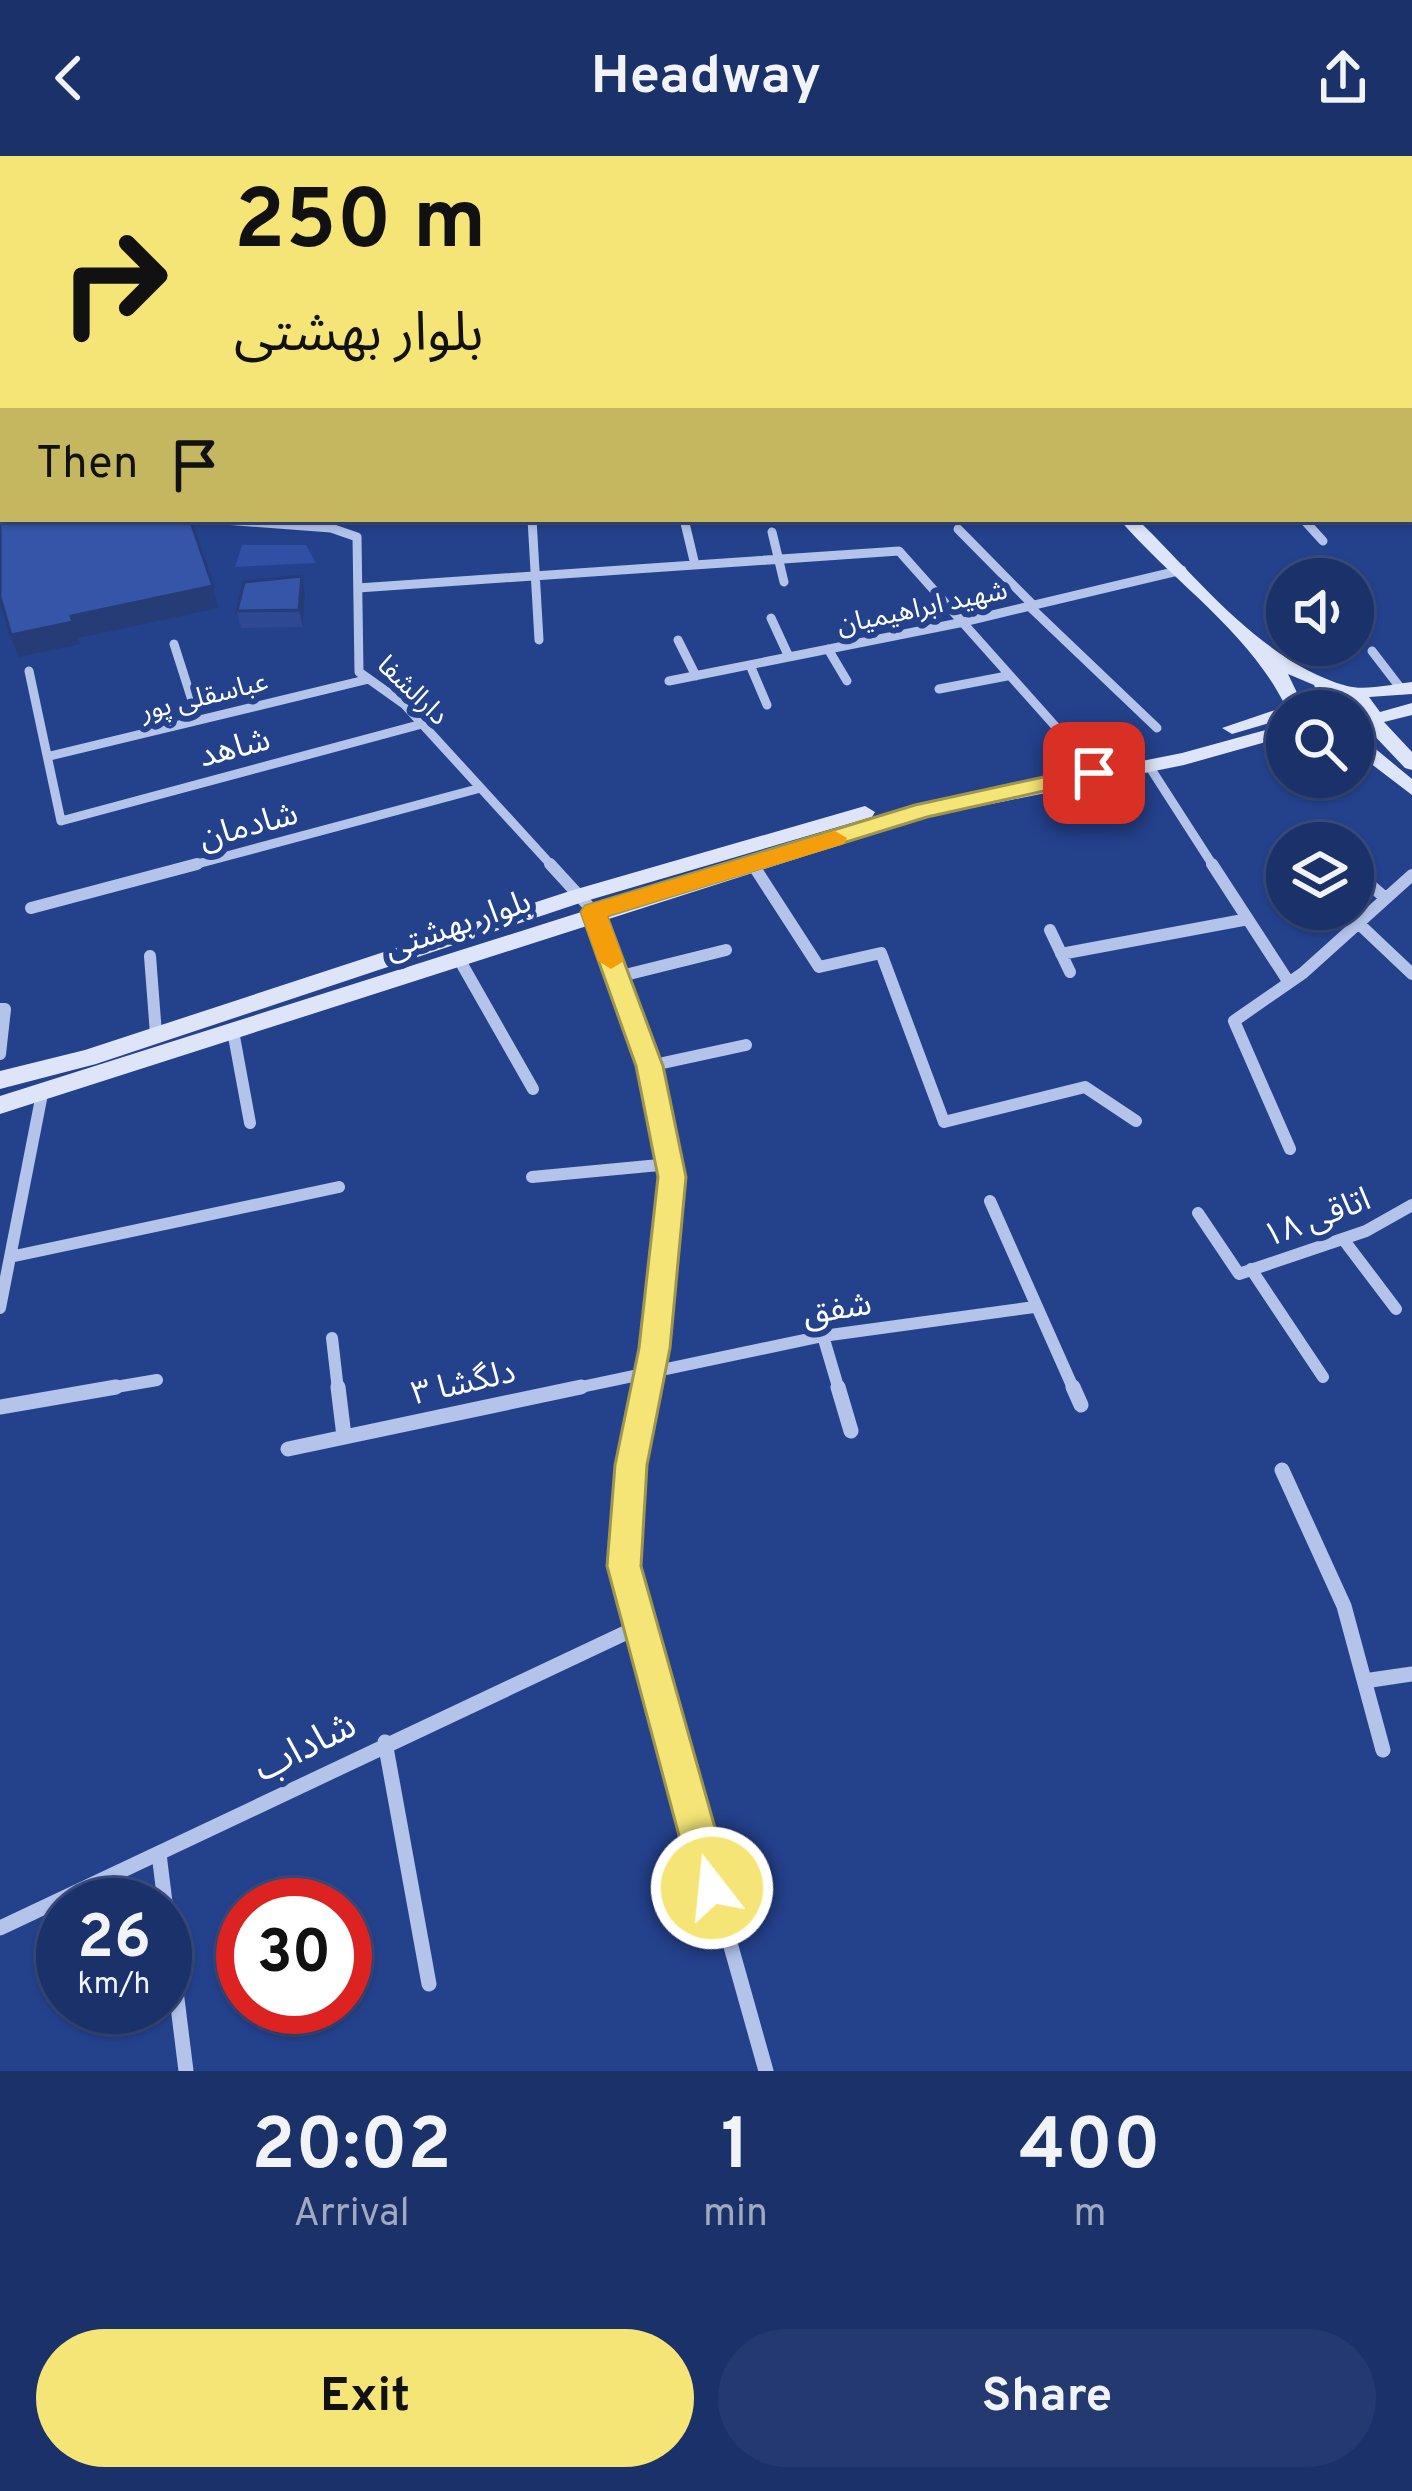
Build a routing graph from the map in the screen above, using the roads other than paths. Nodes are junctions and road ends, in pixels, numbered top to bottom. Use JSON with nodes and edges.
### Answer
{"nodes":[{"id":1,"x":243,"y":522,"type":"edge"},
{"id":2,"x":532,"y":522,"type":"edge"},
{"id":3,"x":685,"y":522,"type":"edge"},
{"id":4,"x":1130,"y":522,"type":"edge"},
{"id":5,"x":1306,"y":522,"type":"edge"},
{"id":6,"x":958,"y":529,"type":"dead end"},
{"id":7,"x":772,"y":532,"type":"dead end"},
{"id":8,"x":1323,"y":541,"type":"dead end"},
{"id":9,"x":779,"y":559,"type":"junction"},
{"id":10,"x":694,"y":565,"type":"junction"},
{"id":11,"x":1183,"y":569,"type":"junction"},
{"id":12,"x":538,"y":575,"type":"junction"},
{"id":13,"x":784,"y":582,"type":"dead end"},
{"id":14,"x":358,"y":588,"type":"junction"},
{"id":15,"x":1030,"y":605,"type":"junction"},
{"id":16,"x":771,"y":618,"type":"dead end"},
{"id":17,"x":959,"y":623,"type":"junction"},
{"id":18,"x":539,"y":640,"type":"dead end"},
{"id":19,"x":677,"y":640,"type":"dead end"},
{"id":20,"x":1253,"y":641,"type":"junction"},
{"id":21,"x":174,"y":644,"type":"dead end"},
{"id":22,"x":828,"y":650,"type":"junction"},
{"id":23,"x":1374,"y":653,"type":"edge"},
{"id":24,"x":789,"y":657,"type":"junction"},
{"id":25,"x":750,"y":665,"type":"junction"},
{"id":26,"x":29,"y":670,"type":"dead end"},
{"id":27,"x":696,"y":676,"type":"junction"},
{"id":28,"x":1007,"y":676,"type":"junction"},
{"id":29,"x":369,"y":679,"type":"junction"},
{"id":30,"x":669,"y":681,"type":"dead end"},
{"id":31,"x":848,"y":681,"type":"dead end"},
{"id":32,"x":939,"y":689,"type":"dead end"},
{"id":33,"x":1287,"y":690,"type":"edge"},
{"id":34,"x":1310,"y":690,"type":"edge"},
{"id":35,"x":1345,"y":690,"type":"joint"},
{"id":36,"x":1374,"y":693,"type":"edge"},
{"id":37,"x":1409,"y":696,"type":"edge"},
{"id":38,"x":766,"y":705,"type":"dead end"},
{"id":39,"x":1266,"y":716,"type":"edge"},
{"id":40,"x":197,"y":718,"type":"junction"},
{"id":41,"x":1374,"y":720,"type":"edge"},
{"id":42,"x":422,"y":724,"type":"junction"},
{"id":43,"x":1157,"y":728,"type":"dead end"},
{"id":44,"x":1266,"y":735,"type":"edge"},
{"id":45,"x":1374,"y":744,"type":"edge"},
{"id":46,"x":1072,"y":745,"type":"dead end"},
{"id":47,"x":50,"y":756,"type":"junction"},
{"id":48,"x":1149,"y":766,"type":"junction"},
{"id":49,"x":1411,"y":780,"type":"edge"},
{"id":50,"x":477,"y":789,"type":"junction"},
{"id":51,"x":904,"y":809,"type":"junction"},
{"id":52,"x":753,"y":865,"type":"junction"},
{"id":53,"x":1412,"y":874,"type":"edge"},
{"id":54,"x":1374,"y":888,"type":"edge"},
{"id":55,"x":1383,"y":896,"type":"junction"},
{"id":56,"x":586,"y":904,"type":"junction"},
{"id":57,"x":1374,"y":904,"type":"edge"},
{"id":58,"x":31,"y":908,"type":"dead end"},
{"id":59,"x":1244,"y":920,"type":"junction"},
{"id":60,"x":1050,"y":930,"type":"dead end"},
{"id":61,"x":1346,"y":930,"type":"edge"},
{"id":62,"x":1366,"y":930,"type":"edge"},
{"id":63,"x":726,"y":950,"type":"dead end"},
{"id":64,"x":1061,"y":954,"type":"junction"},
{"id":65,"x":150,"y":956,"type":"dead end"},
{"id":66,"x":459,"y":959,"type":"junction"},
{"id":67,"x":1070,"y":972,"type":"dead end"},
{"id":68,"x":1412,"y":974,"type":"edge"},
{"id":69,"x":617,"y":977,"type":"junction"},
{"id":70,"x":1288,"y":981,"type":"junction"},
{"id":71,"x":0,"y":1009,"type":"edge"},
{"id":72,"x":233,"y":1031,"type":"junction"},
{"id":73,"x":156,"y":1034,"type":"junction"},
{"id":74,"x":746,"y":1046,"type":"dead end"},
{"id":75,"x":0,"y":1054,"type":"edge"},
{"id":76,"x":649,"y":1066,"type":"junction"},
{"id":77,"x":0,"y":1080,"type":"edge"},
{"id":78,"x":532,"y":1089,"type":"dead end"},
{"id":79,"x":42,"y":1094,"type":"junction"},
{"id":80,"x":0,"y":1105,"type":"edge"},
{"id":81,"x":1136,"y":1121,"type":"dead end"},
{"id":82,"x":250,"y":1123,"type":"dead end"},
{"id":83,"x":1290,"y":1149,"type":"dead end"},
{"id":84,"x":670,"y":1164,"type":"junction"},
{"id":85,"x":532,"y":1177,"type":"dead end"},
{"id":86,"x":339,"y":1187,"type":"dead end"},
{"id":87,"x":990,"y":1201,"type":"dead end"},
{"id":88,"x":1412,"y":1205,"type":"edge"},
{"id":89,"x":1198,"y":1214,"type":"dead end"},
{"id":90,"x":1343,"y":1239,"type":"junction"},
{"id":91,"x":10,"y":1257,"type":"junction"},
{"id":92,"x":1251,"y":1270,"type":"junction"},
{"id":93,"x":1034,"y":1307,"type":"junction"},
{"id":94,"x":0,"y":1308,"type":"edge"},
{"id":95,"x":1396,"y":1309,"type":"dead end"},
{"id":96,"x":824,"y":1336,"type":"junction"},
{"id":97,"x":332,"y":1337,"type":"dead end"},
{"id":98,"x":650,"y":1370,"type":"junction"},
{"id":99,"x":1323,"y":1376,"type":"dead end"},
{"id":100,"x":157,"y":1380,"type":"dead end"},
{"id":101,"x":1081,"y":1405,"type":"dead end"},
{"id":102,"x":0,"y":1407,"type":"edge"},
{"id":103,"x":851,"y":1431,"type":"dead end"},
{"id":104,"x":344,"y":1436,"type":"junction"},
{"id":105,"x":288,"y":1449,"type":"dead end"},
{"id":106,"x":1282,"y":1470,"type":"dead end"},
{"id":107,"x":640,"y":1626,"type":"junction"},
{"id":108,"x":1412,"y":1674,"type":"edge"},
{"id":109,"x":1370,"y":1680,"type":"junction"},
{"id":110,"x":385,"y":1742,"type":"junction"},
{"id":111,"x":1383,"y":1750,"type":"dead end"},
{"id":112,"x":159,"y":1854,"type":"junction"},
{"id":113,"x":0,"y":1928,"type":"edge"},
{"id":114,"x":429,"y":1984,"type":"dead end"},
{"id":115,"x":186,"y":2071,"type":"edge"},
{"id":116,"x":766,"y":2071,"type":"edge"}],
"edges":[{"from":1,"to":14,"type":"street","name":"دارالشفا"},
{"from":2,"to":12,"type":"street"},
{"from":3,"to":10,"type":"street"},
{"from":4,"to":11,"type":"main road"},
{"from":5,"to":8,"type":"street"},
{"from":6,"to":15,"type":"street"},
{"from":7,"to":9,"type":"street"},
{"from":9,"to":10,"type":"street"},
{"from":9,"to":13,"type":"street"},
{"from":9,"to":17,"type":"street"},
{"from":10,"to":12,"type":"street"},
{"from":11,"to":15,"type":"street","name":"شهید ابراهیمیان"},
{"from":11,"to":20,"type":"main road"},
{"from":12,"to":14,"type":"street"},
{"from":12,"to":18,"type":"street"},
{"from":14,"to":29,"type":"street","name":"دارالشفا"},
{"from":15,"to":17,"type":"street","name":"شهید ابراهیمیان"},
{"from":15,"to":43,"type":"street"},
{"from":16,"to":24,"type":"street"},
{"from":17,"to":22,"type":"street","name":"شهید ابراهیمیان"},
{"from":17,"to":28,"type":"street"},
{"from":19,"to":27,"type":"street"},
{"from":20,"to":33,"type":"main road"},
{"from":20,"to":35,"type":"main road"},
{"from":21,"to":40,"type":"street"},
{"from":22,"to":24,"type":"street","name":"شهید ابراهیمیان"},
{"from":22,"to":31,"type":"street"},
{"from":23,"to":37,"type":"street"},
{"from":24,"to":25,"type":"street","name":"شهید ابراهیمیان"},
{"from":25,"to":27,"type":"street","name":"شهید ابراهیمیان"},
{"from":25,"to":38,"type":"street"},
{"from":26,"to":47,"type":"street"},
{"from":27,"to":30,"type":"street","name":"شهید ابراهیمیان"},
{"from":28,"to":32,"type":"street"},
{"from":28,"to":46,"type":"street"},
{"from":29,"to":40,"type":"street","name":"عباسقلی پور"},
{"from":29,"to":42,"type":"street","name":"دارالشفا"},
{"from":34,"to":35,"type":"main road","name":"بلوار بهشتی"},
{"from":36,"to":37,"type":"main road"},
{"from":37,"to":41,"type":"main road"},
{"from":39,"to":51,"type":"main road","name":"بلوار بهشتی"},
{"from":40,"to":47,"type":"street","name":"عباسقلی پور"},
{"from":42,"to":47,"type":"street","name":"شاهد"},
{"from":42,"to":50,"type":"street","name":"دارالشفا"},
{"from":44,"to":48,"type":"main road","name":"بلوار بهشتی"},
{"from":45,"to":49,"type":"main road"},
{"from":48,"to":51,"type":"main road","name":"بلوار بهشتی"},
{"from":48,"to":59,"type":"street"},
{"from":50,"to":56,"type":"street","name":"دارالشفا"},
{"from":50,"to":58,"type":"street","name":"شادمان"},
{"from":51,"to":52,"type":"main road","name":"بلوار بهشتی"},
{"from":51,"to":56,"type":"main road","name":"بلوار بهشتی"},
{"from":52,"to":56,"type":"main road","name":"بلوار بهشتی"},
{"from":52,"to":81,"type":"street"},
{"from":53,"to":55,"type":"street"},
{"from":54,"to":55,"type":"street"},
{"from":55,"to":57,"type":"street"},
{"from":56,"to":66,"type":"main road","name":"بلوار بهشتی"},
{"from":56,"to":69,"type":"street"},
{"from":56,"to":73,"type":"main road","name":"بلوار بهشتی"},
{"from":59,"to":64,"type":"street"},
{"from":59,"to":70,"type":"street"},
{"from":60,"to":64,"type":"street"},
{"from":61,"to":70,"type":"street"},
{"from":62,"to":68,"type":"street"},
{"from":63,"to":69,"type":"street"},
{"from":64,"to":67,"type":"street"},
{"from":65,"to":73,"type":"street"},
{"from":66,"to":72,"type":"main road","name":"بلوار بهشتی"},
{"from":66,"to":78,"type":"street"},
{"from":69,"to":76,"type":"street"},
{"from":70,"to":83,"type":"street"},
{"from":71,"to":75,"type":"street"},
{"from":72,"to":79,"type":"main road","name":"بلوار بهشتی"},
{"from":72,"to":82,"type":"street"},
{"from":73,"to":77,"type":"main road","name":"بلوار بهشتی"},
{"from":74,"to":76,"type":"street"},
{"from":76,"to":84,"type":"street"},
{"from":79,"to":80,"type":"main road","name":"بلوار بهشتی"},
{"from":79,"to":91,"type":"street"},
{"from":84,"to":85,"type":"street"},
{"from":84,"to":98,"type":"street"},
{"from":86,"to":91,"type":"street"},
{"from":87,"to":93,"type":"street"},
{"from":88,"to":90,"type":"street","name":"اتاقی ۱۸"},
{"from":89,"to":92,"type":"street","name":"اتاقی ۱۸"},
{"from":90,"to":92,"type":"street","name":"اتاقی ۱۸"},
{"from":90,"to":95,"type":"street"},
{"from":91,"to":94,"type":"street"},
{"from":92,"to":99,"type":"street"},
{"from":93,"to":96,"type":"street","name":"شفق"},
{"from":93,"to":101,"type":"street"},
{"from":96,"to":98,"type":"street","name":"شفق"},
{"from":96,"to":103,"type":"street"},
{"from":97,"to":104,"type":"street"},
{"from":98,"to":104,"type":"street","name":"دلگشا ۳"},
{"from":98,"to":107,"type":"street"},
{"from":100,"to":102,"type":"street"},
{"from":104,"to":105,"type":"street","name":"دلگشا ۳"},
{"from":106,"to":109,"type":"street"},
{"from":107,"to":110,"type":"street","name":"شاداب"},
{"from":107,"to":116,"type":"street"},
{"from":108,"to":109,"type":"street"},
{"from":109,"to":111,"type":"street"},
{"from":110,"to":112,"type":"street","name":"شاداب"},
{"from":110,"to":114,"type":"street"},
{"from":112,"to":113,"type":"street","name":"شاداب"},
{"from":112,"to":115,"type":"street"}]}
